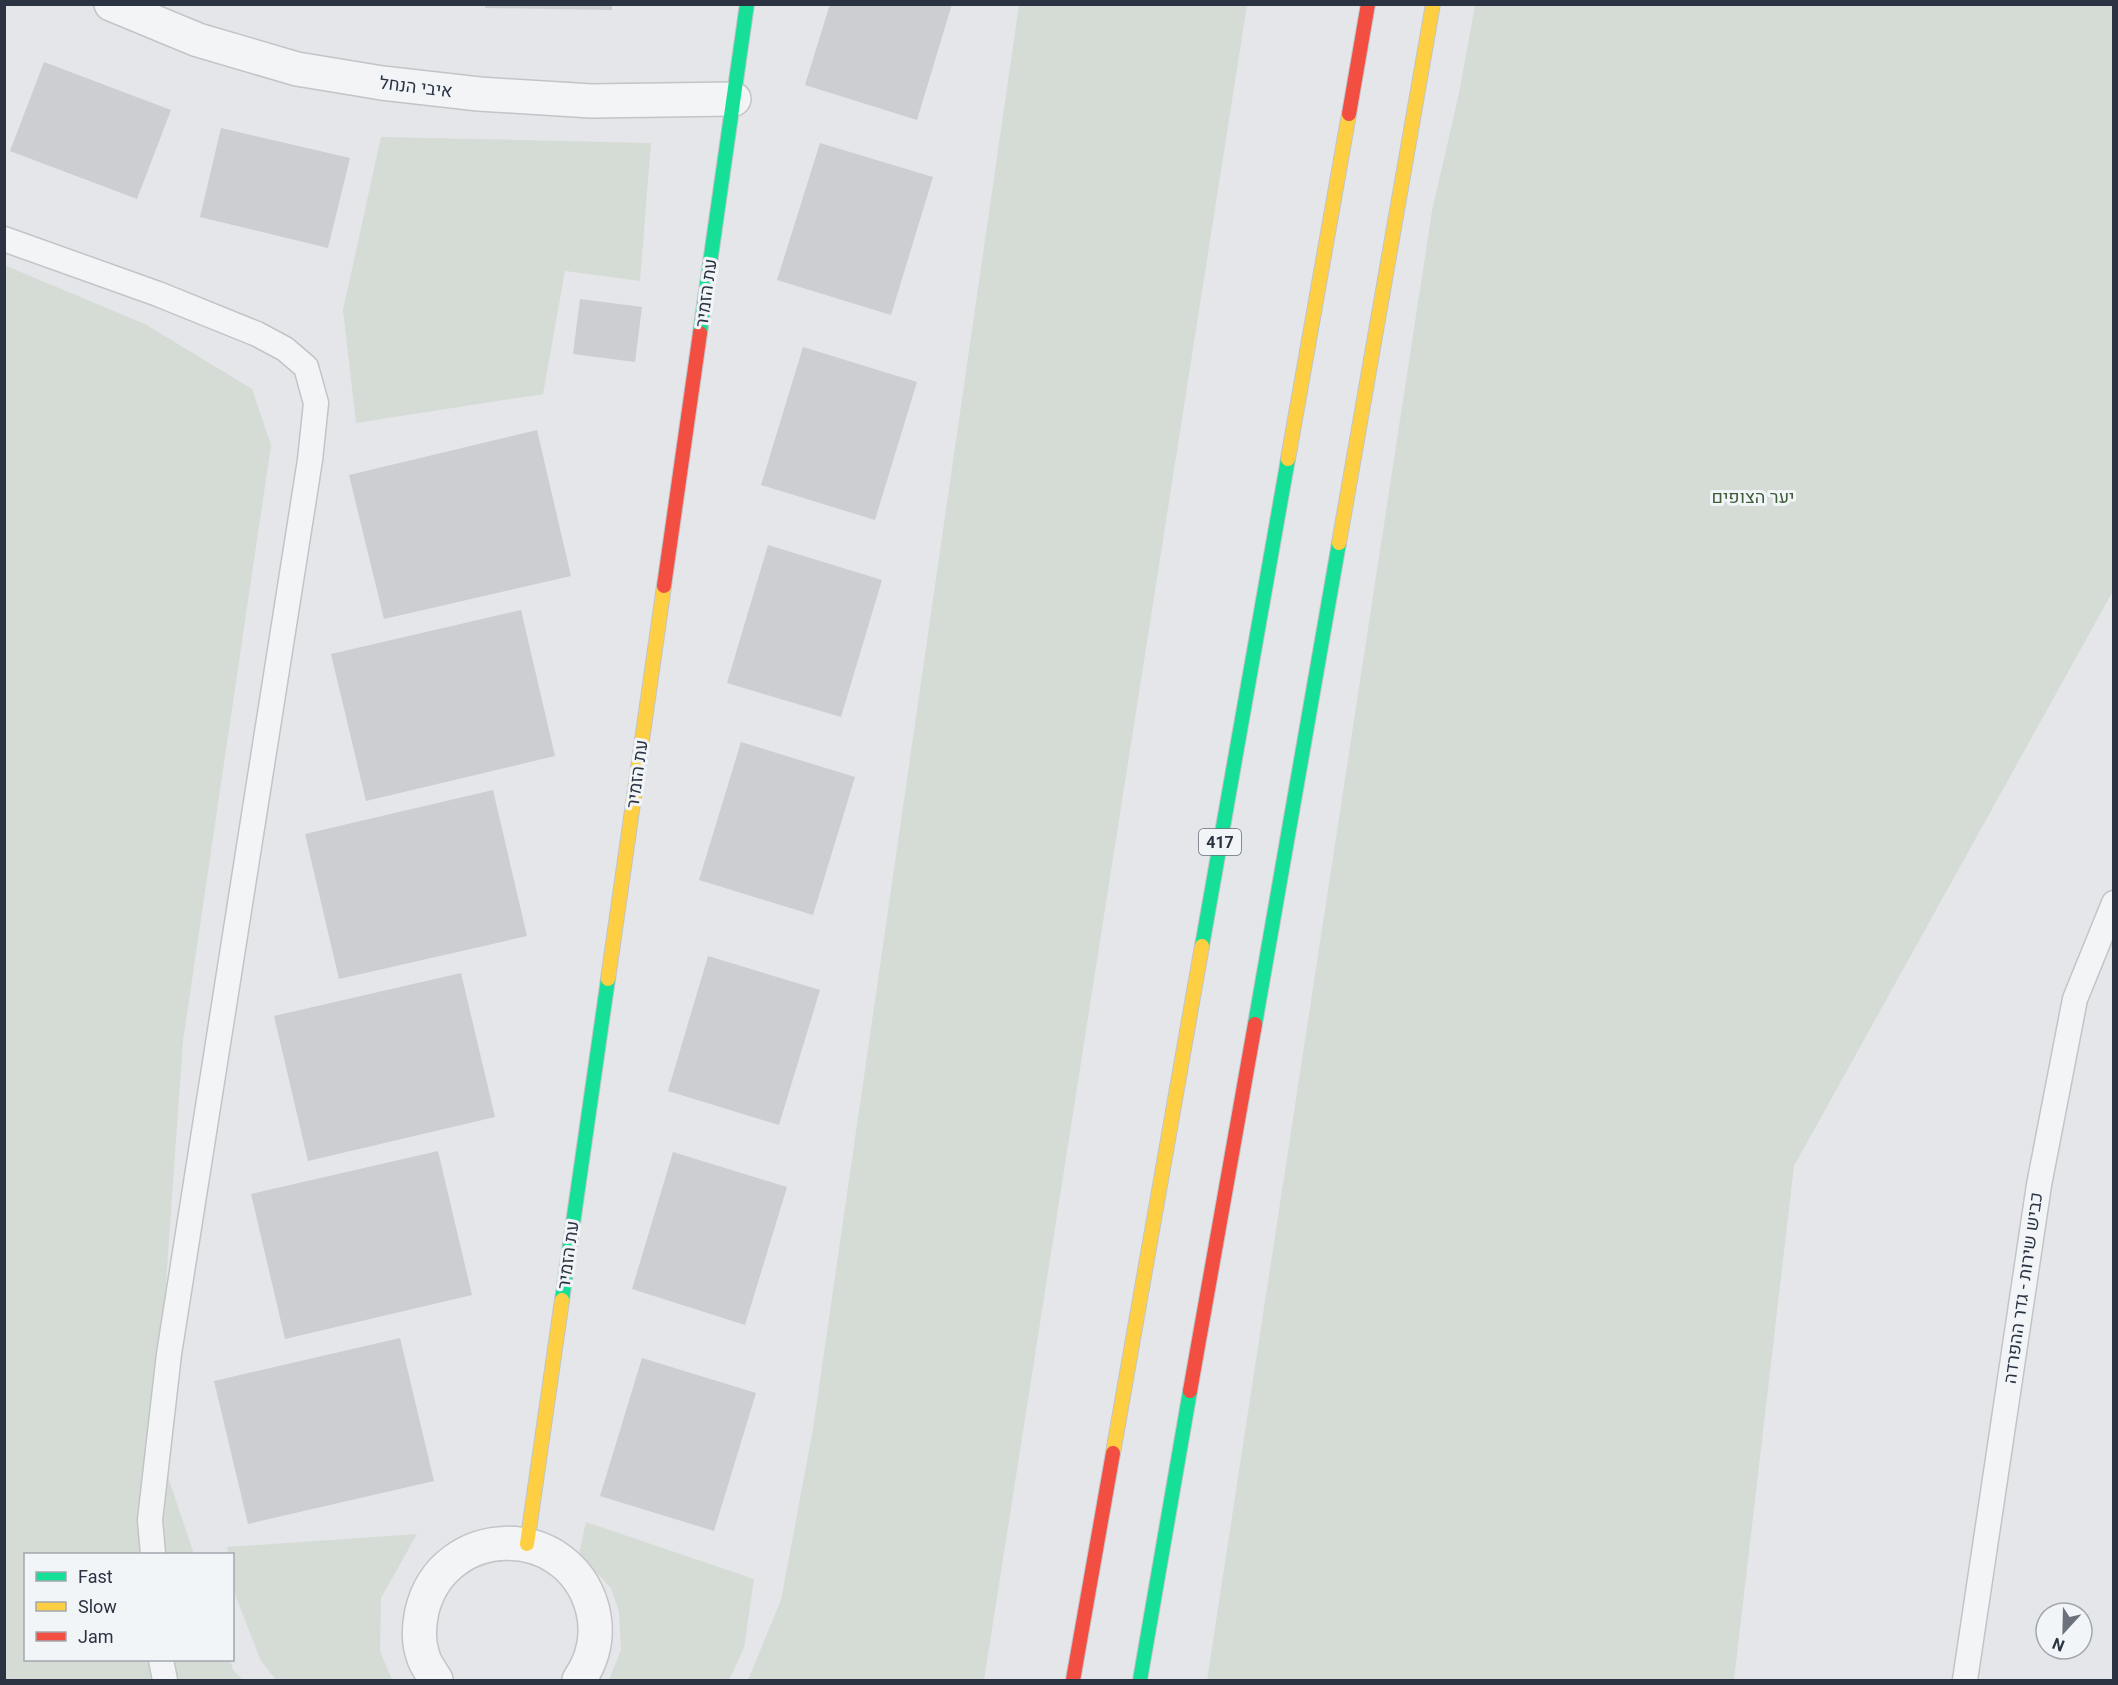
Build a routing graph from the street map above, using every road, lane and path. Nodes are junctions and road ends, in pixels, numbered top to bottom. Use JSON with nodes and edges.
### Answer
{"nodes":[{"id":1,"x":111,"y":4,"type":"edge"},
{"id":2,"x":747,"y":4,"type":"edge"},
{"id":3,"x":1368,"y":4,"type":"edge"},
{"id":4,"x":1433,"y":4,"type":"edge"},
{"id":5,"x":734,"y":99,"type":"junction"},
{"id":6,"x":4,"y":238,"type":"edge"},
{"id":7,"x":2114,"y":903,"type":"edge"},
{"id":8,"x":527,"y":1544,"type":"junction"},
{"id":9,"x":153,"y":1553,"type":"edge"},
{"id":10,"x":161,"y":1661,"type":"edge"},
{"id":11,"x":165,"y":1680,"type":"edge"},
{"id":12,"x":436,"y":1680,"type":"edge"},
{"id":13,"x":579,"y":1680,"type":"edge"},
{"id":14,"x":1073,"y":1680,"type":"edge"},
{"id":15,"x":1140,"y":1680,"type":"edge"},
{"id":16,"x":1965,"y":1680,"type":"edge"}],
"edges":[{"from":1,"to":5,"type":"street","name":"איבי הנחל"},
{"from":2,"to":5,"type":"main road","name":"עת הזמיר"},
{"from":3,"to":14,"type":"main road","number":"417"},
{"from":4,"to":15,"type":"main road"},
{"from":5,"to":8,"type":"main road","name":"עת הזמיר"},
{"from":6,"to":9,"type":"lane"},
{"from":7,"to":16,"type":"lane","name":"כביש שירות - גדר ההפרדה"},
{"from":8,"to":12,"type":"street"},
{"from":8,"to":13,"type":"street"},
{"from":10,"to":11,"type":"lane"}]}
